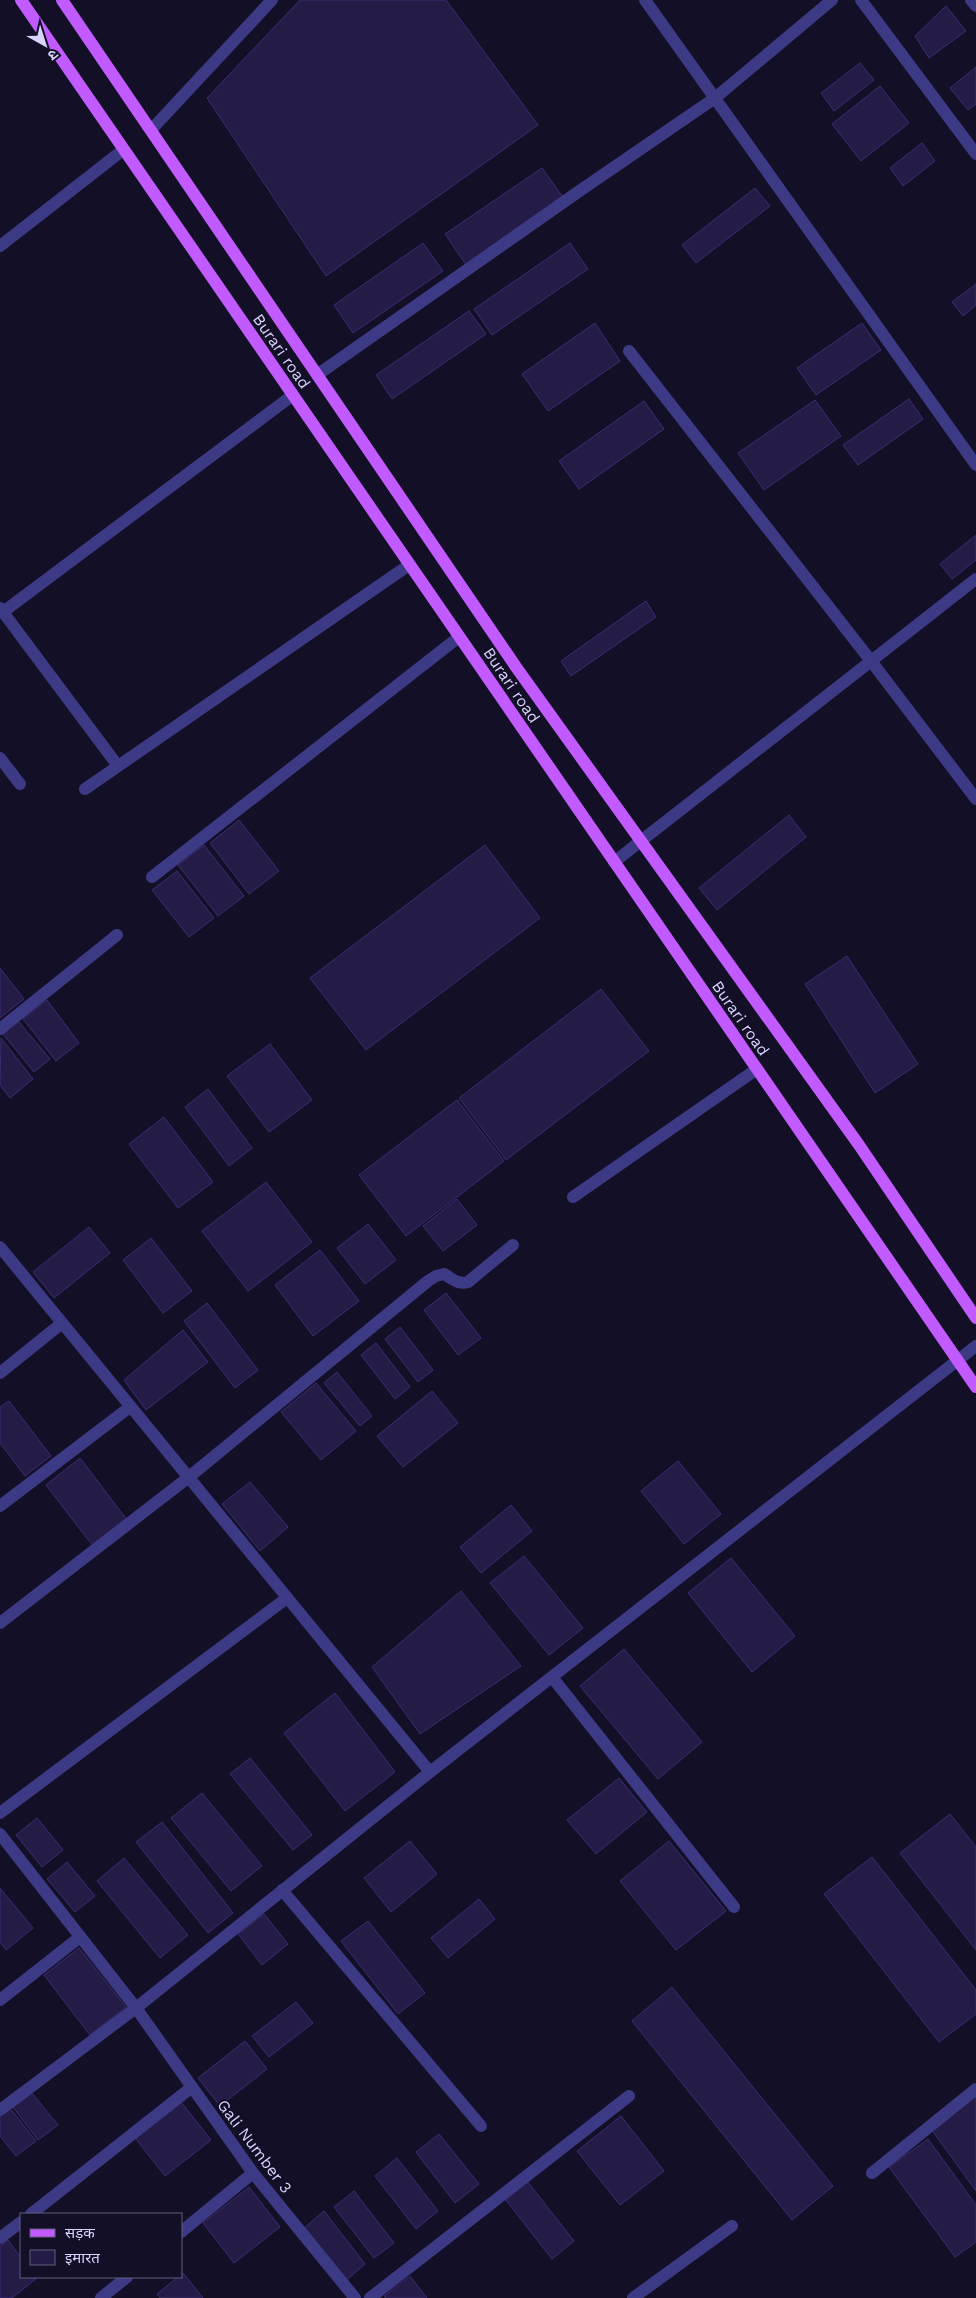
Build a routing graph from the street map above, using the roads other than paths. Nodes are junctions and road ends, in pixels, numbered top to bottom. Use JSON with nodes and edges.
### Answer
{"nodes":[{"id":1,"x":21,"y":0,"type":"edge"},
{"id":2,"x":62,"y":0,"type":"edge"},
{"id":3,"x":272,"y":0,"type":"edge"},
{"id":4,"x":645,"y":0,"type":"edge"},
{"id":5,"x":832,"y":0,"type":"edge"},
{"id":6,"x":861,"y":0,"type":"edge"},
{"id":7,"x":971,"y":0,"type":"edge"},
{"id":8,"x":976,"y":6,"type":"edge"},
{"id":9,"x":715,"y":98,"type":"junction"},
{"id":10,"x":151,"y":130,"type":"junction"},
{"id":11,"x":123,"y":150,"type":"junction"},
{"id":12,"x":976,"y":154,"type":"edge"},
{"id":13,"x":0,"y":246,"type":"edge"},
{"id":14,"x":629,"y":351,"type":"dead end"},
{"id":15,"x":317,"y":375,"type":"junction"},
{"id":16,"x":293,"y":395,"type":"junction"},
{"id":17,"x":976,"y":465,"type":"edge"},
{"id":18,"x":409,"y":564,"type":"junction"},
{"id":19,"x":976,"y":579,"type":"edge"},
{"id":20,"x":2,"y":610,"type":"edge"},
{"id":21,"x":459,"y":637,"type":"junction"},
{"id":22,"x":871,"y":661,"type":"junction"},
{"id":23,"x":0,"y":758,"type":"edge"},
{"id":24,"x":118,"y":766,"type":"junction"},
{"id":25,"x":20,"y":784,"type":"dead end"},
{"id":26,"x":86,"y":789,"type":"dead end"},
{"id":27,"x":976,"y":799,"type":"edge"},
{"id":28,"x":640,"y":840,"type":"junction"},
{"id":29,"x":614,"y":862,"type":"junction"},
{"id":30,"x":152,"y":877,"type":"dead end"},
{"id":31,"x":117,"y":935,"type":"dead end"},
{"id":32,"x":0,"y":1029,"type":"edge"},
{"id":33,"x":757,"y":1070,"type":"junction"},
{"id":34,"x":574,"y":1197,"type":"dead end"},
{"id":35,"x":513,"y":1245,"type":"dead end"},
{"id":36,"x":0,"y":1247,"type":"edge"},
{"id":37,"x":976,"y":1318,"type":"edge"},
{"id":38,"x":62,"y":1323,"type":"junction"},
{"id":39,"x":976,"y":1346,"type":"edge"},
{"id":40,"x":958,"y":1361,"type":"junction"},
{"id":41,"x":0,"y":1373,"type":"edge"},
{"id":42,"x":976,"y":1387,"type":"edge"},
{"id":43,"x":130,"y":1407,"type":"junction"},
{"id":44,"x":189,"y":1477,"type":"junction"},
{"id":45,"x":0,"y":1506,"type":"edge"},
{"id":46,"x":287,"y":1598,"type":"junction"},
{"id":47,"x":0,"y":1623,"type":"edge"},
{"id":48,"x":552,"y":1677,"type":"junction"},
{"id":49,"x":430,"y":1772,"type":"junction"},
{"id":50,"x":0,"y":1813,"type":"edge"},
{"id":51,"x":0,"y":1834,"type":"edge"},
{"id":52,"x":282,"y":1890,"type":"junction"},
{"id":53,"x":734,"y":1907,"type":"dead end"},
{"id":54,"x":80,"y":1937,"type":"junction"},
{"id":55,"x":0,"y":2000,"type":"edge"},
{"id":56,"x":136,"y":2008,"type":"junction"},
{"id":57,"x":192,"y":2088,"type":"junction"},
{"id":58,"x":976,"y":2088,"type":"edge"},
{"id":59,"x":628,"y":2096,"type":"dead end"},
{"id":60,"x":0,"y":2110,"type":"edge"},
{"id":61,"x":481,"y":2126,"type":"dead end"},
{"id":62,"x":253,"y":2172,"type":"junction"},
{"id":63,"x":872,"y":2173,"type":"dead end"},
{"id":64,"x":32,"y":2213,"type":"edge"},
{"id":65,"x":20,"y":2223,"type":"edge"},
{"id":66,"x":732,"y":2226,"type":"dead end"},
{"id":67,"x":182,"y":2231,"type":"edge"},
{"id":68,"x":0,"y":2238,"type":"edge"},
{"id":69,"x":126,"y":2278,"type":"edge"},
{"id":70,"x":101,"y":2298,"type":"edge"},
{"id":71,"x":354,"y":2298,"type":"edge"},
{"id":72,"x":370,"y":2298,"type":"edge"},
{"id":73,"x":633,"y":2298,"type":"edge"}],
"edges":[{"from":1,"to":11,"type":"main road","name":"Burari road"},
{"from":2,"to":10,"type":"main road","name":"Burari road"},
{"from":3,"to":10,"type":"street"},
{"from":4,"to":9,"type":"street"},
{"from":5,"to":9,"type":"street"},
{"from":6,"to":12,"type":"street"},
{"from":7,"to":8,"type":"street"},
{"from":9,"to":15,"type":"street"},
{"from":9,"to":17,"type":"street"},
{"from":10,"to":15,"type":"main road","name":"Burari road"},
{"from":11,"to":13,"type":"street"},
{"from":11,"to":16,"type":"main road","name":"Burari road"},
{"from":14,"to":22,"type":"street"},
{"from":15,"to":28,"type":"main road","name":"Burari road"},
{"from":16,"to":18,"type":"main road","name":"Burari road"},
{"from":16,"to":20,"type":"street"},
{"from":18,"to":21,"type":"main road","name":"Burari road"},
{"from":18,"to":24,"type":"street"},
{"from":19,"to":22,"type":"street"},
{"from":20,"to":24,"type":"street"},
{"from":21,"to":29,"type":"main road","name":"Burari road"},
{"from":21,"to":30,"type":"street"},
{"from":22,"to":27,"type":"street"},
{"from":22,"to":28,"type":"street"},
{"from":23,"to":25,"type":"street"},
{"from":24,"to":26,"type":"street"},
{"from":28,"to":29,"type":"street"},
{"from":28,"to":37,"type":"main road","name":"Burari road"},
{"from":29,"to":33,"type":"main road","name":"Burari road"},
{"from":31,"to":32,"type":"street"},
{"from":33,"to":34,"type":"street"},
{"from":33,"to":40,"type":"main road","name":"Burari road"},
{"from":35,"to":44,"type":"street"},
{"from":36,"to":38,"type":"street"},
{"from":38,"to":41,"type":"street"},
{"from":38,"to":43,"type":"street"},
{"from":39,"to":40,"type":"street"},
{"from":40,"to":42,"type":"main road","name":"Burari road"},
{"from":40,"to":48,"type":"street"},
{"from":43,"to":44,"type":"street"},
{"from":43,"to":45,"type":"street"},
{"from":44,"to":46,"type":"street"},
{"from":44,"to":47,"type":"street"},
{"from":46,"to":49,"type":"street"},
{"from":46,"to":50,"type":"street"},
{"from":48,"to":49,"type":"street"},
{"from":48,"to":53,"type":"street"},
{"from":49,"to":52,"type":"street"},
{"from":51,"to":54,"type":"street","name":"Gali Number 3"},
{"from":52,"to":56,"type":"street"},
{"from":52,"to":61,"type":"street"},
{"from":54,"to":55,"type":"street"},
{"from":54,"to":56,"type":"street","name":"Gali Number 3"},
{"from":56,"to":57,"type":"street","name":"Gali Number 3"},
{"from":56,"to":60,"type":"street"},
{"from":57,"to":62,"type":"street","name":"Gali Number 3"},
{"from":57,"to":64,"type":"street"},
{"from":58,"to":63,"type":"street"},
{"from":59,"to":72,"type":"street"},
{"from":62,"to":67,"type":"street"},
{"from":62,"to":71,"type":"street","name":"Gali Number 3"},
{"from":65,"to":68,"type":"street"},
{"from":66,"to":73,"type":"street"},
{"from":69,"to":70,"type":"street"}]}
